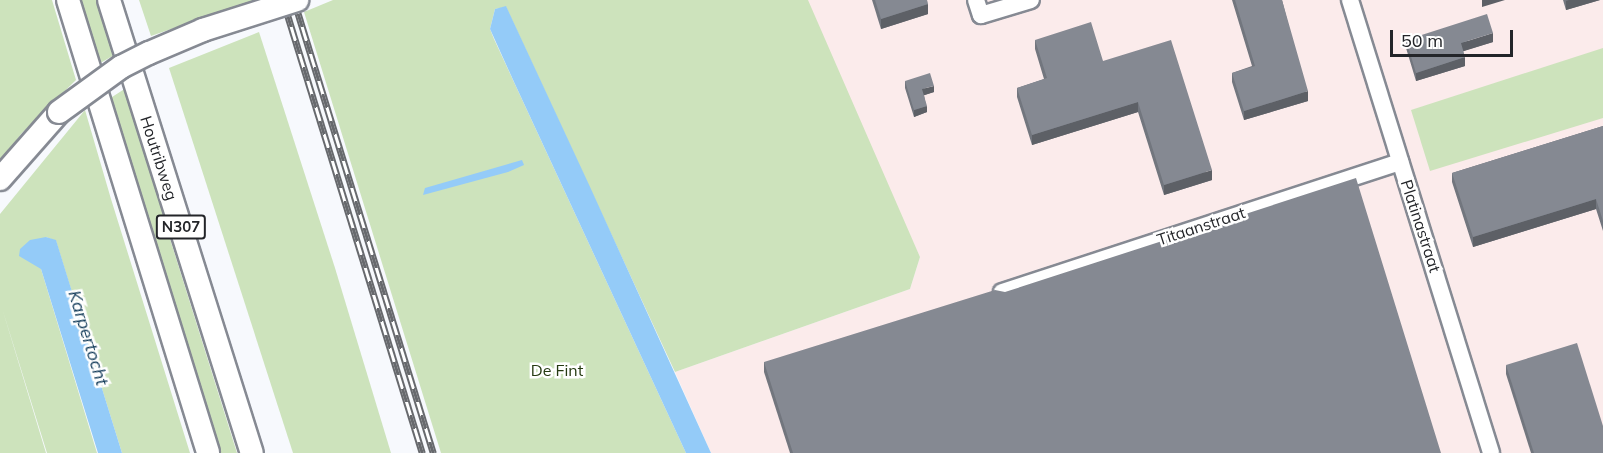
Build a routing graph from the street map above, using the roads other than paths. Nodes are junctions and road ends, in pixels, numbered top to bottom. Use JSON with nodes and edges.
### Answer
{"nodes":[{"id":1,"x":68,"y":0,"type":"edge"},
{"id":2,"x":109,"y":0,"type":"edge"},
{"id":3,"x":297,"y":0,"type":"edge"},
{"id":4,"x":976,"y":0,"type":"edge"},
{"id":5,"x":1031,"y":0,"type":"edge"},
{"id":6,"x":1350,"y":0,"type":"edge"},
{"id":7,"x":1400,"y":162,"type":"junction"},
{"id":8,"x":0,"y":179,"type":"edge"},
{"id":9,"x":1002,"y":292,"type":"edge"},
{"id":10,"x":208,"y":453,"type":"edge"},
{"id":11,"x":252,"y":453,"type":"edge"},
{"id":12,"x":1491,"y":453,"type":"edge"}],
"edges":[{"from":1,"to":10,"type":"main road","number":"N307"},
{"from":2,"to":11,"type":"main road","name":"Houtribweg","number":"N307"},
{"from":3,"to":8,"type":"main road","bridge":true},
{"from":4,"to":5,"type":"street"},
{"from":6,"to":7,"type":"street","name":"Platinastraat"},
{"from":7,"to":9,"type":"street","name":"Titaanstraat"},
{"from":7,"to":12,"type":"street","name":"Platinastraat"}]}
